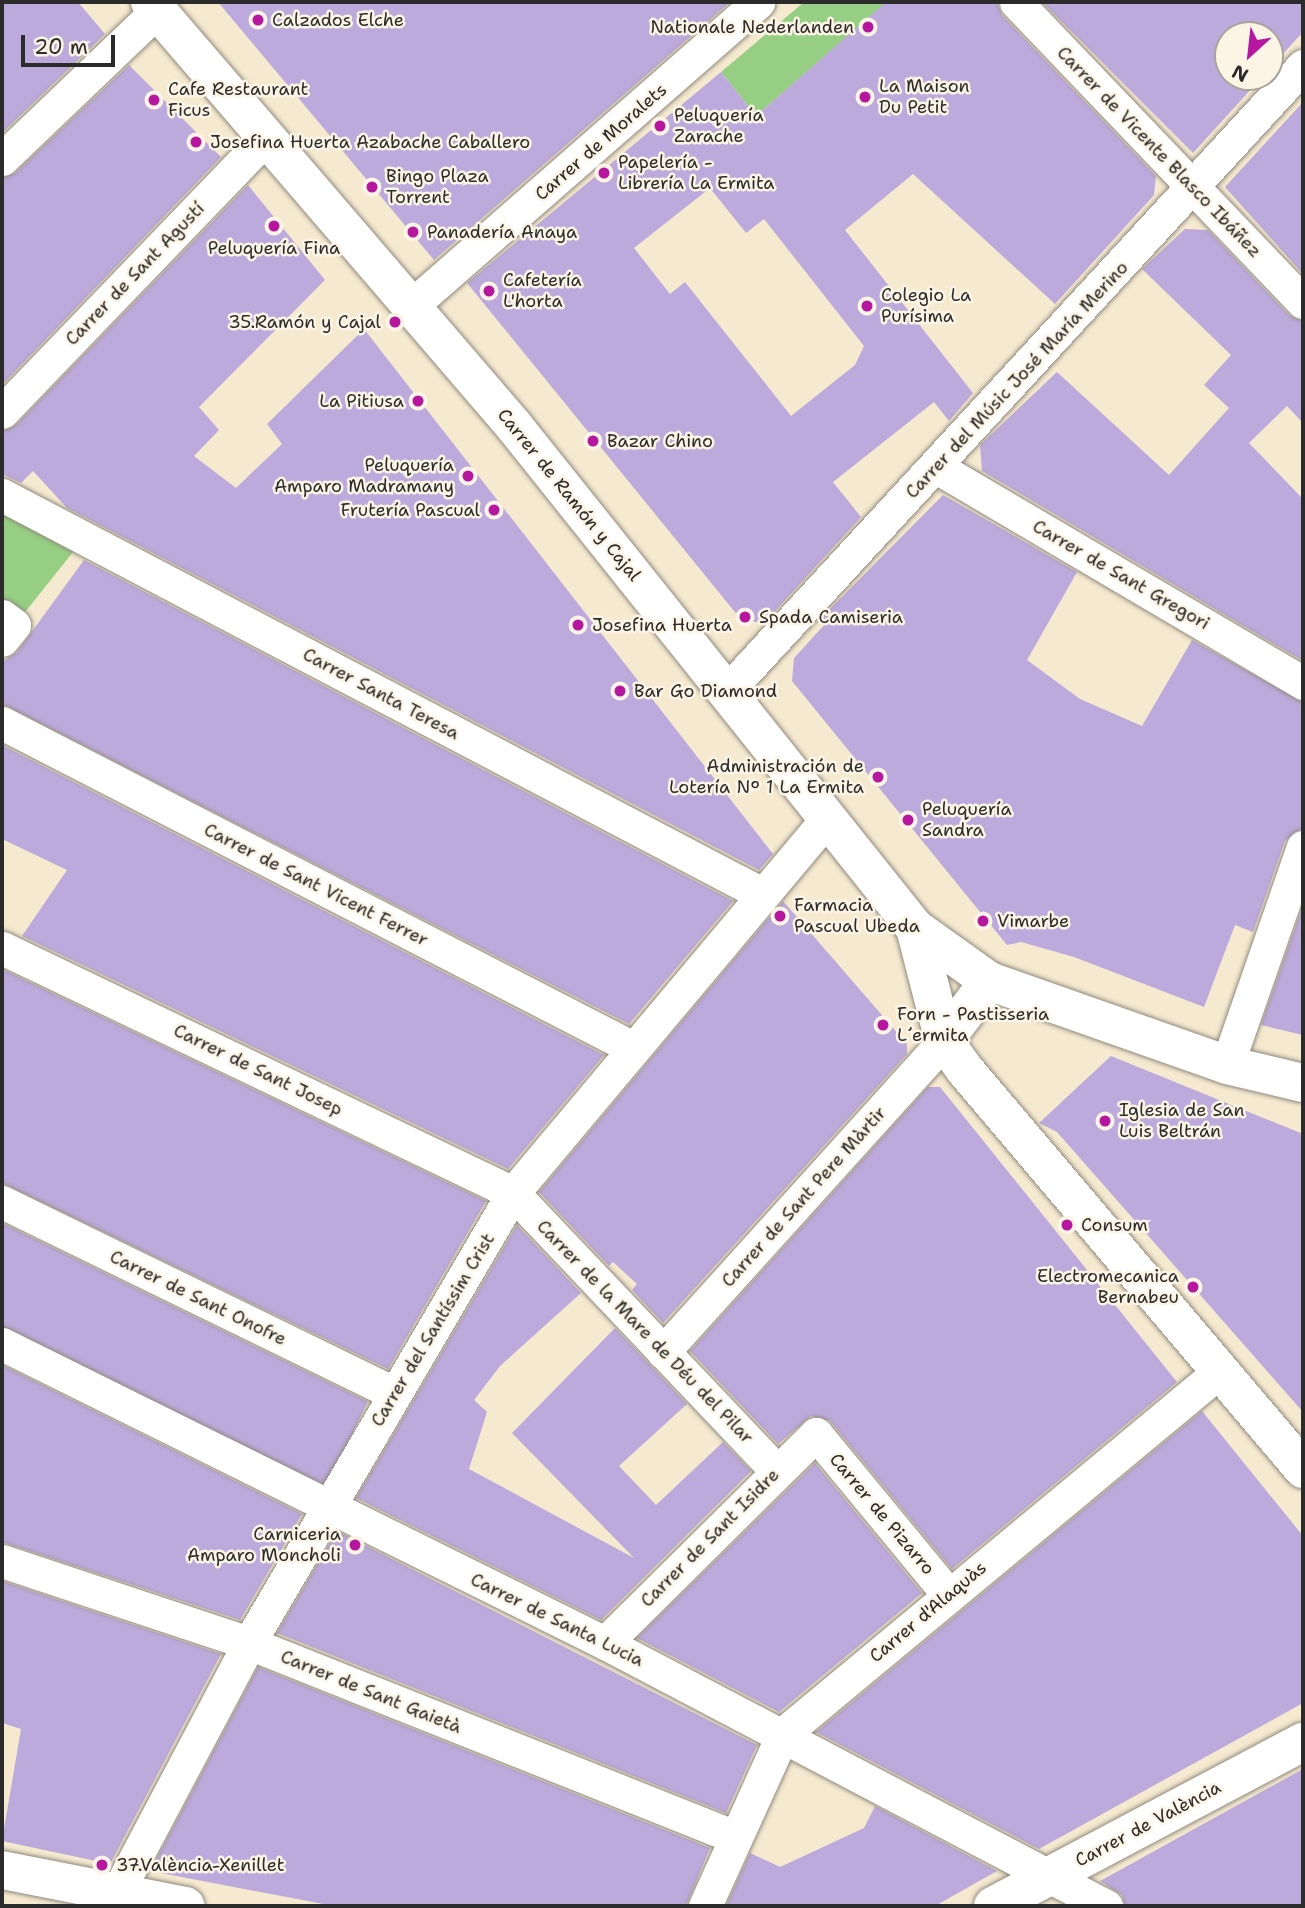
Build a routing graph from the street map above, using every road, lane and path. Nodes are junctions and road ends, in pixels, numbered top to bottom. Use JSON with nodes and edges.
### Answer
{"nodes":[{"id":1,"x":759,"y":2,"type":"edge"},
{"id":2,"x":1016,"y":2,"type":"edge"},
{"id":3,"x":154,"y":6,"type":"edge"},
{"id":4,"x":1303,"y":66,"type":"edge"},
{"id":5,"x":268,"y":136,"type":"junction"},
{"id":6,"x":2,"y":159,"type":"edge"},
{"id":7,"x":1193,"y":188,"type":"junction"},
{"id":8,"x":1303,"y":302,"type":"edge"},
{"id":9,"x":410,"y":307,"type":"junction"},
{"id":10,"x":2,"y":412,"type":"edge"},
{"id":11,"x":938,"y":467,"type":"junction"},
{"id":12,"x":2,"y":495,"type":"edge"},
{"id":13,"x":1303,"y":682,"type":"edge"},
{"id":14,"x":727,"y":691,"type":"junction"},
{"id":15,"x":2,"y":723,"type":"edge"},
{"id":16,"x":826,"y":820,"type":"junction"},
{"id":17,"x":1303,"y":847,"type":"edge"},
{"id":18,"x":760,"y":893,"type":"junction"},
{"id":19,"x":915,"y":928,"type":"junction"},
{"id":20,"x":2,"y":948,"type":"edge"},
{"id":21,"x":989,"y":981,"type":"junction"},
{"id":22,"x":944,"y":1041,"type":"junction"},
{"id":23,"x":631,"y":1047,"type":"junction"},
{"id":24,"x":1227,"y":1065,"type":"junction"},
{"id":25,"x":1303,"y":1083,"type":"edge"},
{"id":26,"x":513,"y":1193,"type":"junction"},
{"id":27,"x":2,"y":1202,"type":"edge"},
{"id":28,"x":2,"y":1344,"type":"edge"},
{"id":29,"x":663,"y":1352,"type":"junction"},
{"id":30,"x":1220,"y":1371,"type":"junction"},
{"id":31,"x":394,"y":1393,"type":"junction"},
{"id":32,"x":816,"y":1434,"type":"joint"},
{"id":33,"x":1303,"y":1469,"type":"edge"},
{"id":34,"x":777,"y":1471,"type":"junction"},
{"id":35,"x":329,"y":1508,"type":"junction"},
{"id":36,"x":2,"y":1562,"type":"edge"},
{"id":37,"x":948,"y":1594,"type":"junction"},
{"id":38,"x":249,"y":1643,"type":"junction"},
{"id":39,"x":605,"y":1643,"type":"junction"},
{"id":40,"x":783,"y":1734,"type":"junction"},
{"id":41,"x":1303,"y":1742,"type":"edge"},
{"id":42,"x":735,"y":1836,"type":"junction"},
{"id":43,"x":2,"y":1870,"type":"edge"},
{"id":44,"x":1049,"y":1876,"type":"junction"},
{"id":45,"x":113,"y":1899,"type":"edge"},
{"id":46,"x":186,"y":1906,"type":"edge"},
{"id":47,"x":705,"y":1906,"type":"edge"},
{"id":48,"x":993,"y":1906,"type":"edge"},
{"id":49,"x":1106,"y":1906,"type":"edge"}],
"edges":[{"from":1,"to":9,"type":"street","name":"Carrer de Moralets"},
{"from":2,"to":7,"type":"street","name":"Carrer de Vicente Blasco Ibáñez"},
{"from":3,"to":5,"type":"street","name":"Carrer de Ramón y Cajal"},
{"from":3,"to":6,"type":"street"},
{"from":4,"to":7,"type":"street","name":"Carrer del Músic José María Merino"},
{"from":5,"to":9,"type":"street","name":"Carrer de Ramón y Cajal"},
{"from":5,"to":10,"type":"street","name":"Carrer de Sant Agustí"},
{"from":7,"to":8,"type":"street","name":"Carrer de Vicente Blasco Ibáñez"},
{"from":7,"to":11,"type":"street","name":"Carrer del Músic José María Merino"},
{"from":9,"to":14,"type":"street","name":"Carrer de Ramón y Cajal"},
{"from":11,"to":13,"type":"street","name":"Carrer de Sant Gregori"},
{"from":11,"to":14,"type":"street","name":"Carrer del Músic José María Merino"},
{"from":12,"to":18,"type":"street","name":"Carrer Santa Teresa"},
{"from":14,"to":16,"type":"street","name":"Carrer de Ramón y Cajal"},
{"from":15,"to":23,"type":"street","name":"Carrer de Sant Vicent Ferrer"},
{"from":16,"to":18,"type":"street","name":"Carrer del Santíssim Crist"},
{"from":16,"to":19,"type":"street","name":"Carrer de Ramón y Cajal"},
{"from":17,"to":24,"type":"street"},
{"from":18,"to":23,"type":"street","name":"Carrer del Santíssim Crist"},
{"from":19,"to":21,"type":"street","name":"Carrer de Ramón y Cajal"},
{"from":19,"to":22,"type":"street"},
{"from":20,"to":26,"type":"street","name":"Carrer de Sant Josep"},
{"from":21,"to":22,"type":"street"},
{"from":21,"to":24,"type":"street","name":"Carrer de Ramón y Cajal"},
{"from":22,"to":29,"type":"street","name":"Carrer de Sant Pere Màrtir"},
{"from":22,"to":30,"type":"street"},
{"from":23,"to":26,"type":"street","name":"Carrer del Santíssim Crist"},
{"from":24,"to":25,"type":"street","name":"Carrer de Ramón y Cajal"},
{"from":26,"to":29,"type":"street","name":"Carrer de la Mare de Déu del Pilar"},
{"from":26,"to":31,"type":"street","name":"Carrer del Santíssim Crist"},
{"from":27,"to":31,"type":"street","name":"Carrer de Sant Onofre"},
{"from":28,"to":35,"type":"street","name":"Carrer de Santa Lucia"},
{"from":29,"to":34,"type":"street","name":"Carrer de la Mare de Déu del Pilar"},
{"from":30,"to":33,"type":"street"},
{"from":30,"to":37,"type":"street","name":"Carrer d'Alaquàs"},
{"from":31,"to":35,"type":"street","name":"Carrer del Santíssim Crist"},
{"from":32,"to":34,"type":"street","name":"Carrer de Sant Isidre"},
{"from":32,"to":37,"type":"street","name":"Carrer de Pizarro"},
{"from":34,"to":39,"type":"street","name":"Carrer de Sant Isidre"},
{"from":35,"to":38,"type":"street","name":"Carrer del Santíssim Crist"},
{"from":35,"to":39,"type":"street","name":"Carrer de Santa Lucia"},
{"from":36,"to":38,"type":"street","name":"Carrer de Sant Gaietà"},
{"from":37,"to":40,"type":"street","name":"Carrer d'Alaquàs"},
{"from":38,"to":42,"type":"street","name":"Carrer de Sant Gaietà"},
{"from":38,"to":45,"type":"street","name":"Carrer del Santíssim Crist"},
{"from":39,"to":40,"type":"street","name":"Carrer de Santa Lucia"},
{"from":40,"to":42,"type":"street","name":"Carrer d'Alaquàs"},
{"from":40,"to":44,"type":"street","name":"Carrer de Santa Lucia"},
{"from":41,"to":44,"type":"street","name":"Carrer de València"},
{"from":42,"to":47,"type":"street","name":"Carrer d'Alaquàs"},
{"from":43,"to":45,"type":"street"},
{"from":44,"to":48,"type":"street","name":"Carrer de València"},
{"from":44,"to":49,"type":"street","name":"Carrer de Santa Lucia"},
{"from":45,"to":46,"type":"street"}]}
